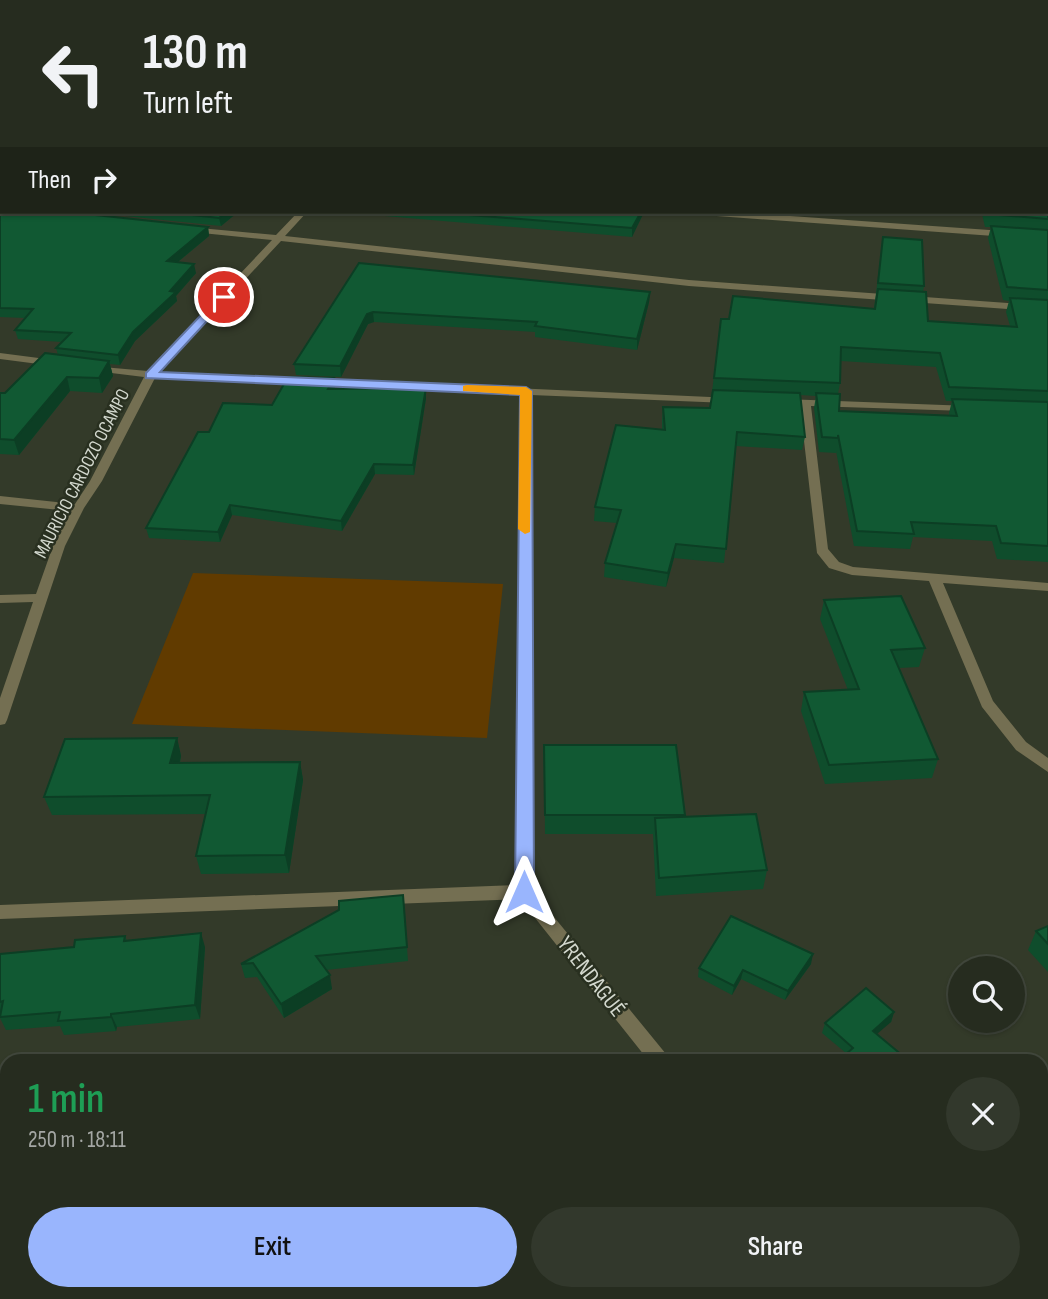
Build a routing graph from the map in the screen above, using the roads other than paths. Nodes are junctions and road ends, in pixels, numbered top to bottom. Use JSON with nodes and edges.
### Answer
{"nodes":[{"id":1,"x":301,"y":214,"type":"edge"},
{"id":2,"x":731,"y":214,"type":"edge"},
{"id":3,"x":182,"y":227,"type":"edge"},
{"id":4,"x":1048,"y":237,"type":"edge"},
{"id":5,"x":279,"y":238,"type":"junction"},
{"id":6,"x":1048,"y":309,"type":"edge"},
{"id":7,"x":0,"y":356,"type":"edge"},
{"id":8,"x":68,"y":365,"type":"edge"},
{"id":9,"x":82,"y":366,"type":"edge"},
{"id":10,"x":150,"y":375,"type":"junction"},
{"id":11,"x":526,"y":391,"type":"junction"},
{"id":12,"x":736,"y":400,"type":"edge"},
{"id":13,"x":778,"y":402,"type":"edge"},
{"id":14,"x":805,"y":403,"type":"junction"},
{"id":15,"x":981,"y":409,"type":"edge"},
{"id":16,"x":0,"y":500,"type":"edge"},
{"id":17,"x":78,"y":508,"type":"junction"},
{"id":18,"x":934,"y":578,"type":"junction"},
{"id":19,"x":1048,"y":587,"type":"edge"},
{"id":20,"x":40,"y":598,"type":"junction"},
{"id":21,"x":0,"y":599,"type":"edge"},
{"id":22,"x":0,"y":720,"type":"edge"},
{"id":23,"x":1048,"y":766,"type":"edge"},
{"id":24,"x":524,"y":892,"type":"junction"},
{"id":25,"x":0,"y":912,"type":"edge"},
{"id":26,"x":654,"y":1054,"type":"edge"}],
"edges":[{"from":1,"to":5,"type":"street","name":"MAURICIO CARDOZO OCAMPO"},
{"from":2,"to":4,"type":"street"},
{"from":3,"to":5,"type":"street"},
{"from":5,"to":6,"type":"street"},
{"from":5,"to":10,"type":"street","name":"MAURICIO CARDOZO OCAMPO"},
{"from":7,"to":8,"type":"street"},
{"from":9,"to":10,"type":"street"},
{"from":10,"to":11,"type":"street"},
{"from":10,"to":17,"type":"street","name":"MAURICIO CARDOZO OCAMPO"},
{"from":11,"to":12,"type":"street"},
{"from":11,"to":24,"type":"street"},
{"from":13,"to":14,"type":"street"},
{"from":14,"to":15,"type":"street"},
{"from":14,"to":18,"type":"street"},
{"from":16,"to":17,"type":"street"},
{"from":17,"to":20,"type":"street","name":"MAURICIO CARDOZO OCAMPO"},
{"from":18,"to":19,"type":"street"},
{"from":18,"to":23,"type":"street"},
{"from":20,"to":21,"type":"street"},
{"from":20,"to":22,"type":"street","name":"MAURICIO CARDOZO OCAMPO"},
{"from":24,"to":25,"type":"street"},
{"from":24,"to":26,"type":"street","name":"YRENDAGUÉ"}]}
